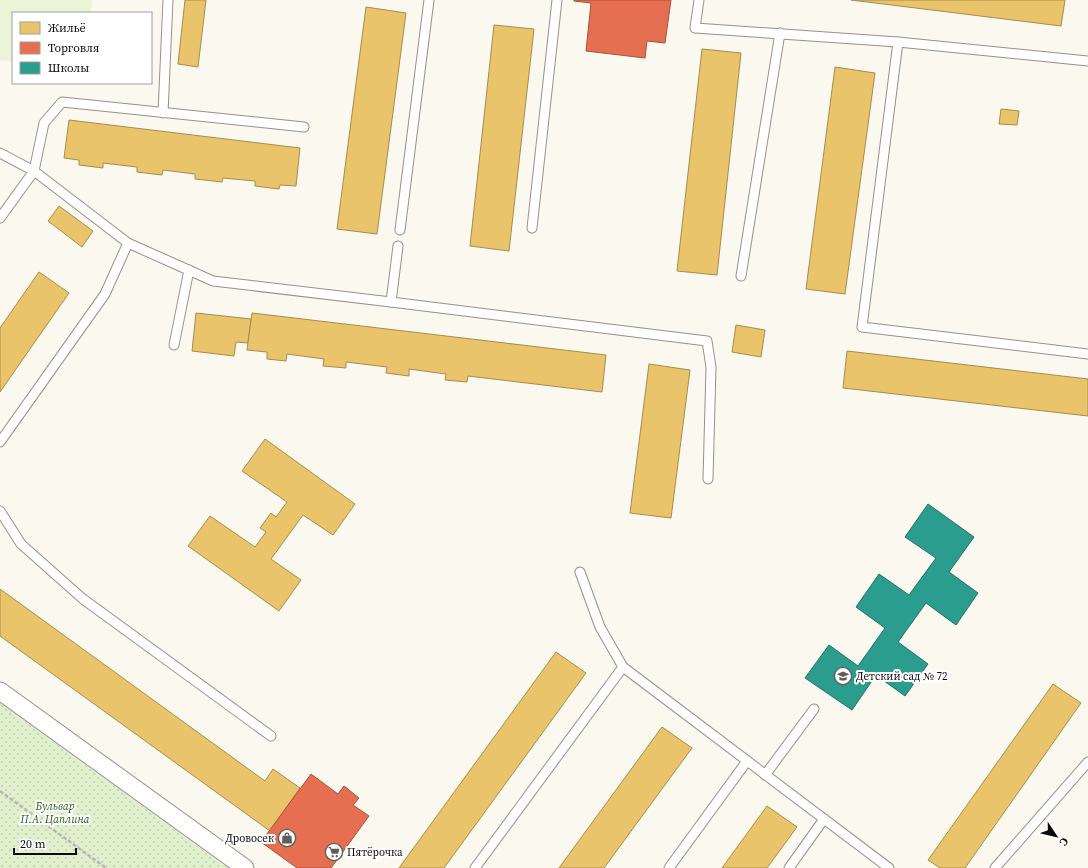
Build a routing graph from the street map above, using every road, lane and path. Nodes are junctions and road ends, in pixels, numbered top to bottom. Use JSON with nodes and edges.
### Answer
{"nodes":[{"id":1,"x":168,"y":0,"type":"edge"},
{"id":2,"x":429,"y":0,"type":"edge"},
{"id":3,"x":557,"y":0,"type":"edge"},
{"id":4,"x":699,"y":0,"type":"edge"},
{"id":5,"x":780,"y":33,"type":"junction"},
{"id":6,"x":898,"y":42,"type":"junction"},
{"id":7,"x":1088,"y":61,"type":"edge"},
{"id":8,"x":163,"y":113,"type":"junction"},
{"id":9,"x":304,"y":127,"type":"dead end"},
{"id":10,"x":0,"y":153,"type":"edge"},
{"id":11,"x":34,"y":171,"type":"junction"},
{"id":12,"x":0,"y":218,"type":"edge"},
{"id":13,"x":532,"y":228,"type":"dead end"},
{"id":14,"x":400,"y":230,"type":"dead end"},
{"id":15,"x":128,"y":243,"type":"junction"},
{"id":16,"x":398,"y":246,"type":"dead end"},
{"id":17,"x":189,"y":270,"type":"junction"},
{"id":18,"x":741,"y":276,"type":"dead end"},
{"id":19,"x":391,"y":302,"type":"junction"},
{"id":20,"x":174,"y":344,"type":"dead end"},
{"id":21,"x":1088,"y":354,"type":"edge"},
{"id":22,"x":0,"y":442,"type":"edge"},
{"id":23,"x":708,"y":479,"type":"dead end"},
{"id":24,"x":0,"y":511,"type":"edge"},
{"id":25,"x":580,"y":572,"type":"dead end"},
{"id":26,"x":623,"y":667,"type":"junction"},
{"id":27,"x":0,"y":691,"type":"edge"},
{"id":28,"x":814,"y":709,"type":"dead end"},
{"id":29,"x":271,"y":736,"type":"dead end"},
{"id":30,"x":747,"y":760,"type":"junction"},
{"id":31,"x":1088,"y":762,"type":"edge"},
{"id":32,"x":765,"y":775,"type":"junction"},
{"id":33,"x":0,"y":791,"type":"edge"},
{"id":34,"x":824,"y":819,"type":"junction"},
{"id":35,"x":106,"y":868,"type":"edge"},
{"id":36,"x":244,"y":868,"type":"edge"},
{"id":37,"x":476,"y":868,"type":"edge"},
{"id":38,"x":669,"y":868,"type":"edge"},
{"id":39,"x":789,"y":868,"type":"edge"},
{"id":40,"x":890,"y":868,"type":"edge"},
{"id":41,"x":995,"y":868,"type":"edge"}],
"edges":[{"from":1,"to":8,"type":"lane"},
{"from":2,"to":14,"type":"lane"},
{"from":3,"to":13,"type":"lane"},
{"from":4,"to":5,"type":"lane"},
{"from":5,"to":6,"type":"lane"},
{"from":5,"to":18,"type":"lane"},
{"from":6,"to":7,"type":"lane"},
{"from":6,"to":21,"type":"lane"},
{"from":8,"to":9,"type":"lane"},
{"from":8,"to":11,"type":"lane"},
{"from":10,"to":11,"type":"lane"},
{"from":11,"to":12,"type":"lane"},
{"from":11,"to":15,"type":"lane"},
{"from":15,"to":17,"type":"lane"},
{"from":15,"to":22,"type":"lane"},
{"from":16,"to":19,"type":"lane"},
{"from":17,"to":19,"type":"lane"},
{"from":17,"to":20,"type":"lane"},
{"from":19,"to":23,"type":"lane"},
{"from":24,"to":29,"type":"lane"},
{"from":25,"to":26,"type":"lane"},
{"from":26,"to":30,"type":"lane"},
{"from":26,"to":37,"type":"lane"},
{"from":27,"to":36,"type":"street"},
{"from":28,"to":32,"type":"lane"},
{"from":30,"to":32,"type":"lane"},
{"from":30,"to":38,"type":"lane"},
{"from":31,"to":41,"type":"lane"},
{"from":32,"to":34,"type":"lane"},
{"from":33,"to":35,"type":"path"},
{"from":34,"to":39,"type":"lane"},
{"from":34,"to":40,"type":"lane"}]}
